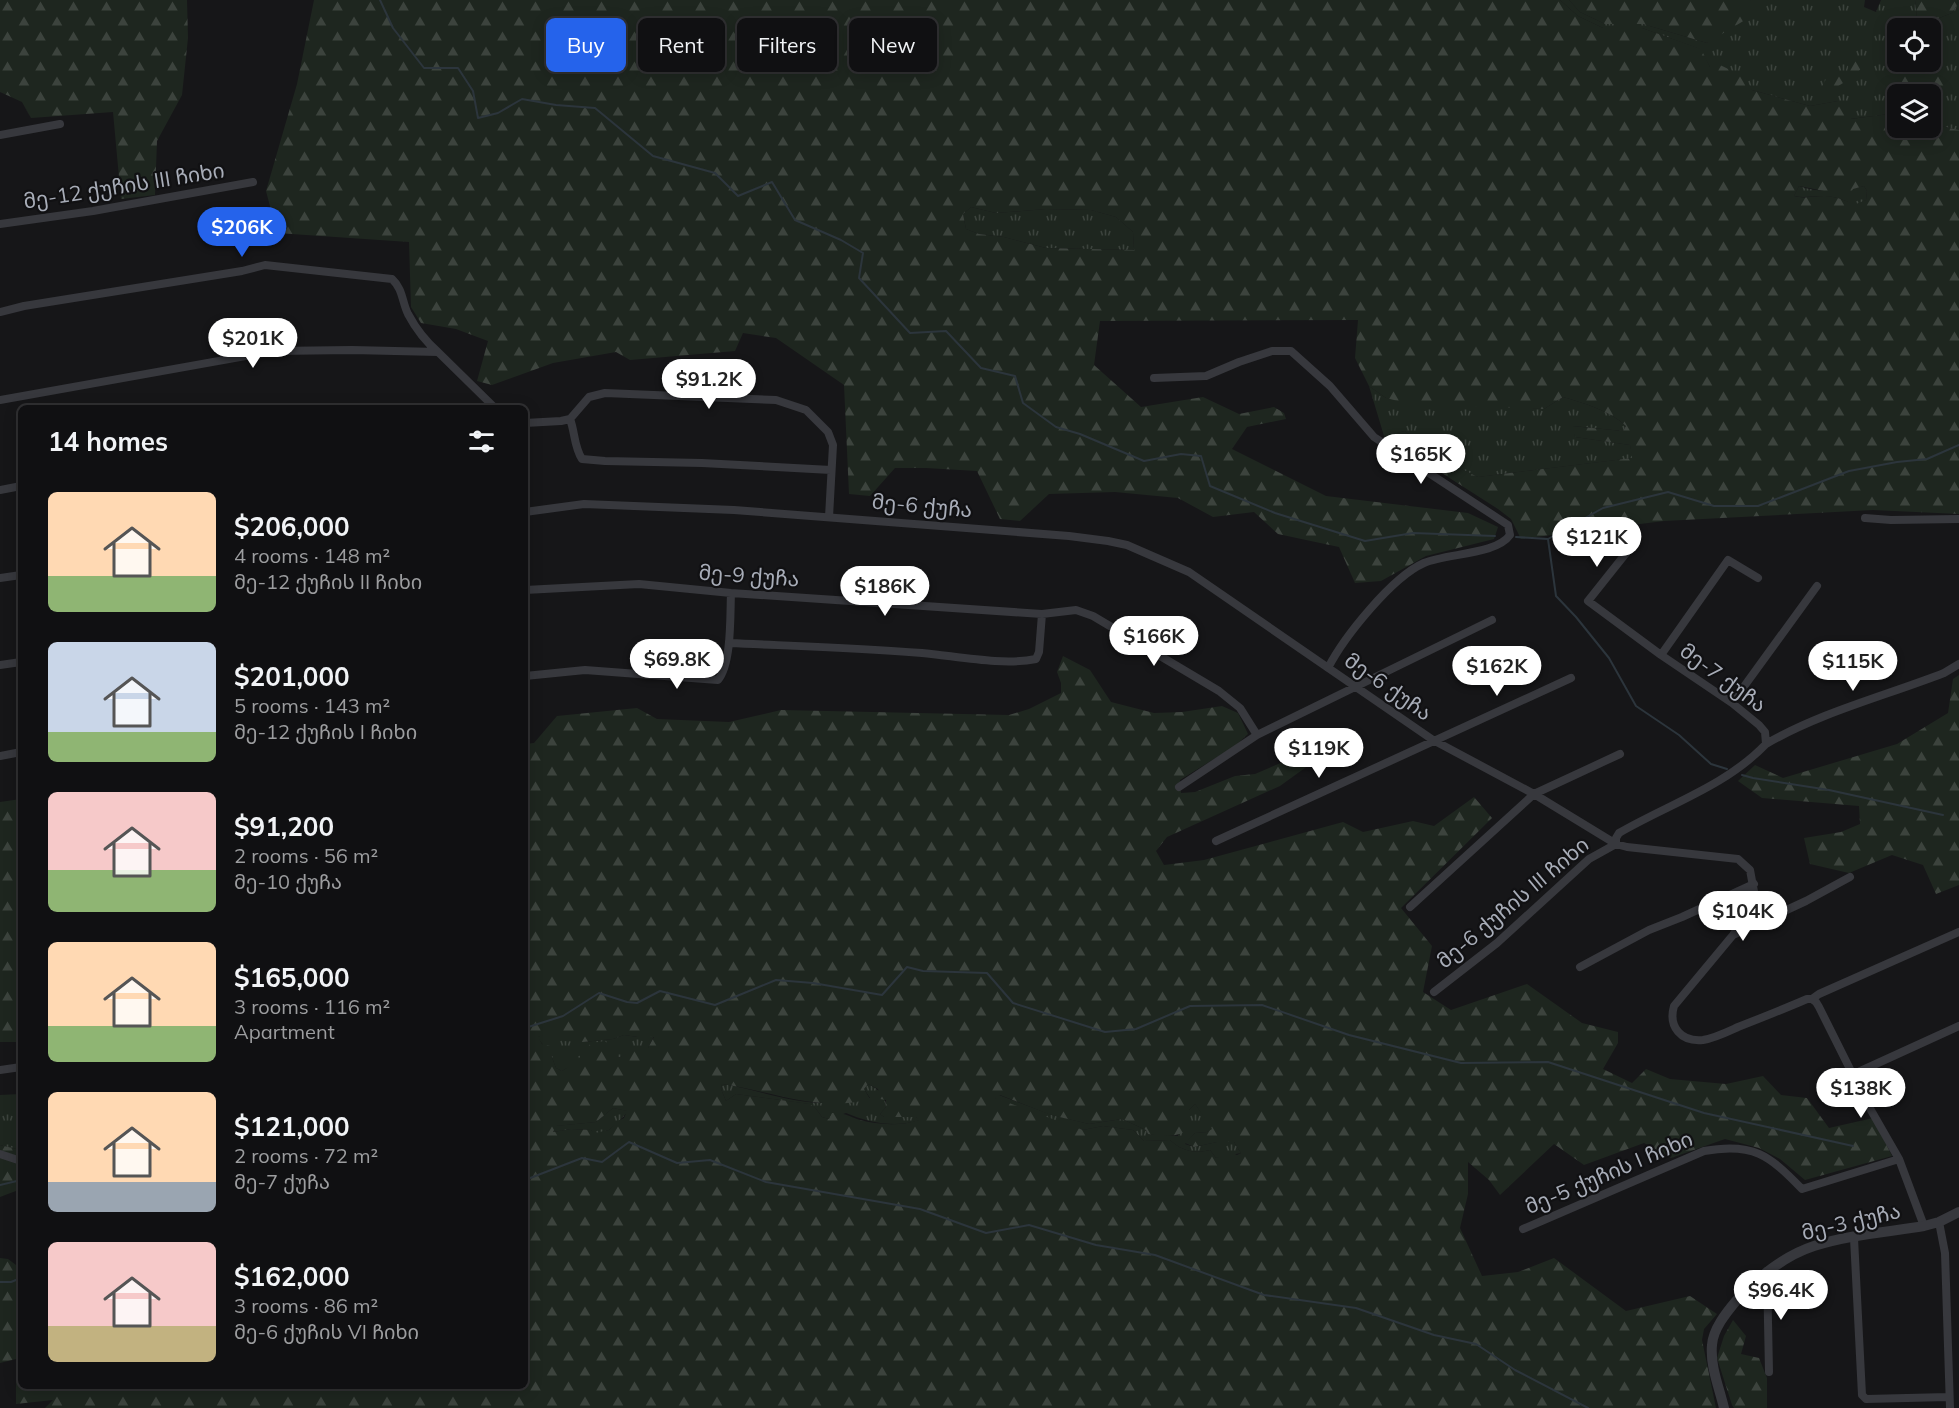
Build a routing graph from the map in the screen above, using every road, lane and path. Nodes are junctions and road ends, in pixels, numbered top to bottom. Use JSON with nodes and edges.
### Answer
{"nodes":[{"id":1,"x":60,"y":124,"type":"dead end"},
{"id":2,"x":0,"y":135,"type":"edge"},
{"id":3,"x":253,"y":182,"type":"dead end"},
{"id":4,"x":0,"y":224,"type":"edge"},
{"id":5,"x":0,"y":312,"type":"edge"},
{"id":6,"x":438,"y":352,"type":"junction"},
{"id":7,"x":1154,"y":378,"type":"dead end"},
{"id":8,"x":0,"y":400,"type":"edge"},
{"id":9,"x":492,"y":405,"type":"edge"},
{"id":10,"x":570,"y":419,"type":"junction"},
{"id":11,"x":528,"y":423,"type":"edge"},
{"id":12,"x":831,"y":470,"type":"junction"},
{"id":13,"x":18,"y":487,"type":"edge"},
{"id":14,"x":0,"y":490,"type":"edge"},
{"id":15,"x":528,"y":512,"type":"edge"},
{"id":16,"x":829,"y":517,"type":"junction"},
{"id":17,"x":1865,"y":518,"type":"dead end"},
{"id":18,"x":1959,"y":519,"type":"edge"},
{"id":19,"x":1627,"y":552,"type":"dead end"},
{"id":20,"x":18,"y":575,"type":"edge"},
{"id":21,"x":0,"y":578,"type":"edge"},
{"id":22,"x":1758,"y":578,"type":"dead end"},
{"id":23,"x":1818,"y":586,"type":"dead end"},
{"id":24,"x":528,"y":590,"type":"edge"},
{"id":25,"x":731,"y":593,"type":"junction"},
{"id":26,"x":1042,"y":614,"type":"junction"},
{"id":27,"x":1492,"y":620,"type":"dead end"},
{"id":28,"x":729,"y":643,"type":"junction"},
{"id":29,"x":1661,"y":655,"type":"junction"},
{"id":30,"x":18,"y":663,"type":"edge"},
{"id":31,"x":1959,"y":664,"type":"edge"},
{"id":32,"x":0,"y":666,"type":"edge"},
{"id":33,"x":1328,"y":668,"type":"junction"},
{"id":34,"x":528,"y":676,"type":"edge"},
{"id":35,"x":1571,"y":678,"type":"dead end"},
{"id":36,"x":1356,"y":687,"type":"junction"},
{"id":37,"x":1732,"y":703,"type":"junction"},
{"id":38,"x":1257,"y":735,"type":"junction"},
{"id":39,"x":1433,"y":740,"type":"junction"},
{"id":40,"x":1766,"y":744,"type":"junction"},
{"id":41,"x":18,"y":753,"type":"edge"},
{"id":42,"x":1620,"y":754,"type":"dead end"},
{"id":43,"x":0,"y":756,"type":"edge"},
{"id":44,"x":1179,"y":787,"type":"dead end"},
{"id":45,"x":1534,"y":794,"type":"junction"},
{"id":46,"x":1216,"y":841,"type":"dead end"},
{"id":47,"x":1617,"y":844,"type":"junction"},
{"id":48,"x":1850,"y":877,"type":"dead end"},
{"id":49,"x":1754,"y":884,"type":"junction"},
{"id":50,"x":1410,"y":906,"type":"dead end"},
{"id":51,"x":1959,"y":932,"type":"edge"},
{"id":52,"x":1732,"y":935,"type":"junction"},
{"id":53,"x":1580,"y":967,"type":"dead end"},
{"id":54,"x":1434,"y":992,"type":"dead end"},
{"id":55,"x":1812,"y":999,"type":"junction"},
{"id":56,"x":1959,"y":1026,"type":"edge"},
{"id":57,"x":18,"y":1067,"type":"edge"},
{"id":58,"x":0,"y":1070,"type":"edge"},
{"id":59,"x":1852,"y":1074,"type":"junction"},
{"id":60,"x":1832,"y":1084,"type":"dead end"},
{"id":61,"x":0,"y":1154,"type":"edge"},
{"id":62,"x":1899,"y":1159,"type":"junction"},
{"id":63,"x":18,"y":1160,"type":"edge"},
{"id":64,"x":1959,"y":1212,"type":"edge"},
{"id":65,"x":1939,"y":1222,"type":"junction"},
{"id":66,"x":1924,"y":1226,"type":"junction"},
{"id":67,"x":1523,"y":1229,"type":"dead end"},
{"id":68,"x":1854,"y":1238,"type":"junction"},
{"id":69,"x":1767,"y":1271,"type":"junction"},
{"id":70,"x":1769,"y":1372,"type":"dead end"},
{"id":71,"x":1948,"y":1397,"type":"junction"},
{"id":72,"x":1724,"y":1408,"type":"edge"},
{"id":73,"x":1950,"y":1408,"type":"edge"}],
"edges":[{"from":1,"to":2,"type":"street"},
{"from":3,"to":4,"type":"street","name":"მე-12 ქუჩის III ჩიხი"},
{"from":5,"to":6,"type":"street"},
{"from":6,"to":8,"type":"street"},
{"from":6,"to":9,"type":"street"},
{"from":7,"to":33,"type":"street"},
{"from":10,"to":11,"type":"street"},
{"from":10,"to":12,"type":"street"},
{"from":10,"to":12,"type":"street"},
{"from":12,"to":16,"type":"street"},
{"from":13,"to":14,"type":"street"},
{"from":15,"to":16,"type":"street","name":"მე-6 ქუჩა"},
{"from":16,"to":33,"type":"street","name":"მე-6 ქუჩა"},
{"from":17,"to":18,"type":"street"},
{"from":19,"to":29,"type":"street","name":"მე-7 ქუჩა"},
{"from":20,"to":21,"type":"street"},
{"from":22,"to":29,"type":"street"},
{"from":23,"to":37,"type":"street"},
{"from":24,"to":25,"type":"street","name":"მე-9 ქუჩა"},
{"from":25,"to":26,"type":"street","name":"მე-9 ქუჩა"},
{"from":25,"to":28,"type":"street"},
{"from":26,"to":28,"type":"street"},
{"from":26,"to":38,"type":"street","name":"მე-9 ქუჩა"},
{"from":27,"to":36,"type":"street"},
{"from":28,"to":34,"type":"street"},
{"from":29,"to":37,"type":"street","name":"მე-7 ქუჩა"},
{"from":30,"to":32,"type":"street"},
{"from":31,"to":40,"type":"street"},
{"from":33,"to":36,"type":"street","name":"მე-6 ქუჩა"},
{"from":35,"to":39,"type":"street"},
{"from":36,"to":38,"type":"street"},
{"from":36,"to":39,"type":"street","name":"მე-6 ქუჩა"},
{"from":37,"to":40,"type":"street","name":"მე-7 ქუჩა"},
{"from":38,"to":44,"type":"street"},
{"from":39,"to":45,"type":"street","name":"მე-6 ქუჩა"},
{"from":39,"to":46,"type":"street"},
{"from":40,"to":47,"type":"street","name":"მე-7 ქუჩა"},
{"from":41,"to":43,"type":"street"},
{"from":42,"to":45,"type":"street"},
{"from":45,"to":47,"type":"street","name":"მე-6 ქუჩა"},
{"from":45,"to":50,"type":"street"},
{"from":47,"to":49,"type":"street","name":"მე-6 ქუჩა"},
{"from":47,"to":54,"type":"street","name":"მე-6 ქუჩის III ჩიხი"},
{"from":48,"to":52,"type":"street"},
{"from":49,"to":52,"type":"street"},
{"from":49,"to":53,"type":"street"},
{"from":51,"to":55,"type":"street"},
{"from":52,"to":55,"type":"street"},
{"from":55,"to":59,"type":"street"},
{"from":56,"to":59,"type":"street"},
{"from":57,"to":58,"type":"street"},
{"from":59,"to":60,"type":"street"},
{"from":59,"to":62,"type":"street"},
{"from":61,"to":63,"type":"street"},
{"from":62,"to":66,"type":"street"},
{"from":62,"to":67,"type":"street","name":"მე-5 ქუჩის I ჩიხი"},
{"from":64,"to":65,"type":"street","name":"მე-3 ქუჩა"},
{"from":65,"to":66,"type":"street","name":"მე-3 ქუჩა"},
{"from":65,"to":71,"type":"street"},
{"from":66,"to":68,"type":"street","name":"მე-3 ქუჩა"},
{"from":68,"to":69,"type":"street","name":"მე-3 ქუჩა"},
{"from":68,"to":71,"type":"street"},
{"from":69,"to":70,"type":"street"},
{"from":69,"to":72,"type":"street","name":"მე-3 ქუჩა"},
{"from":71,"to":73,"type":"street"}]}
